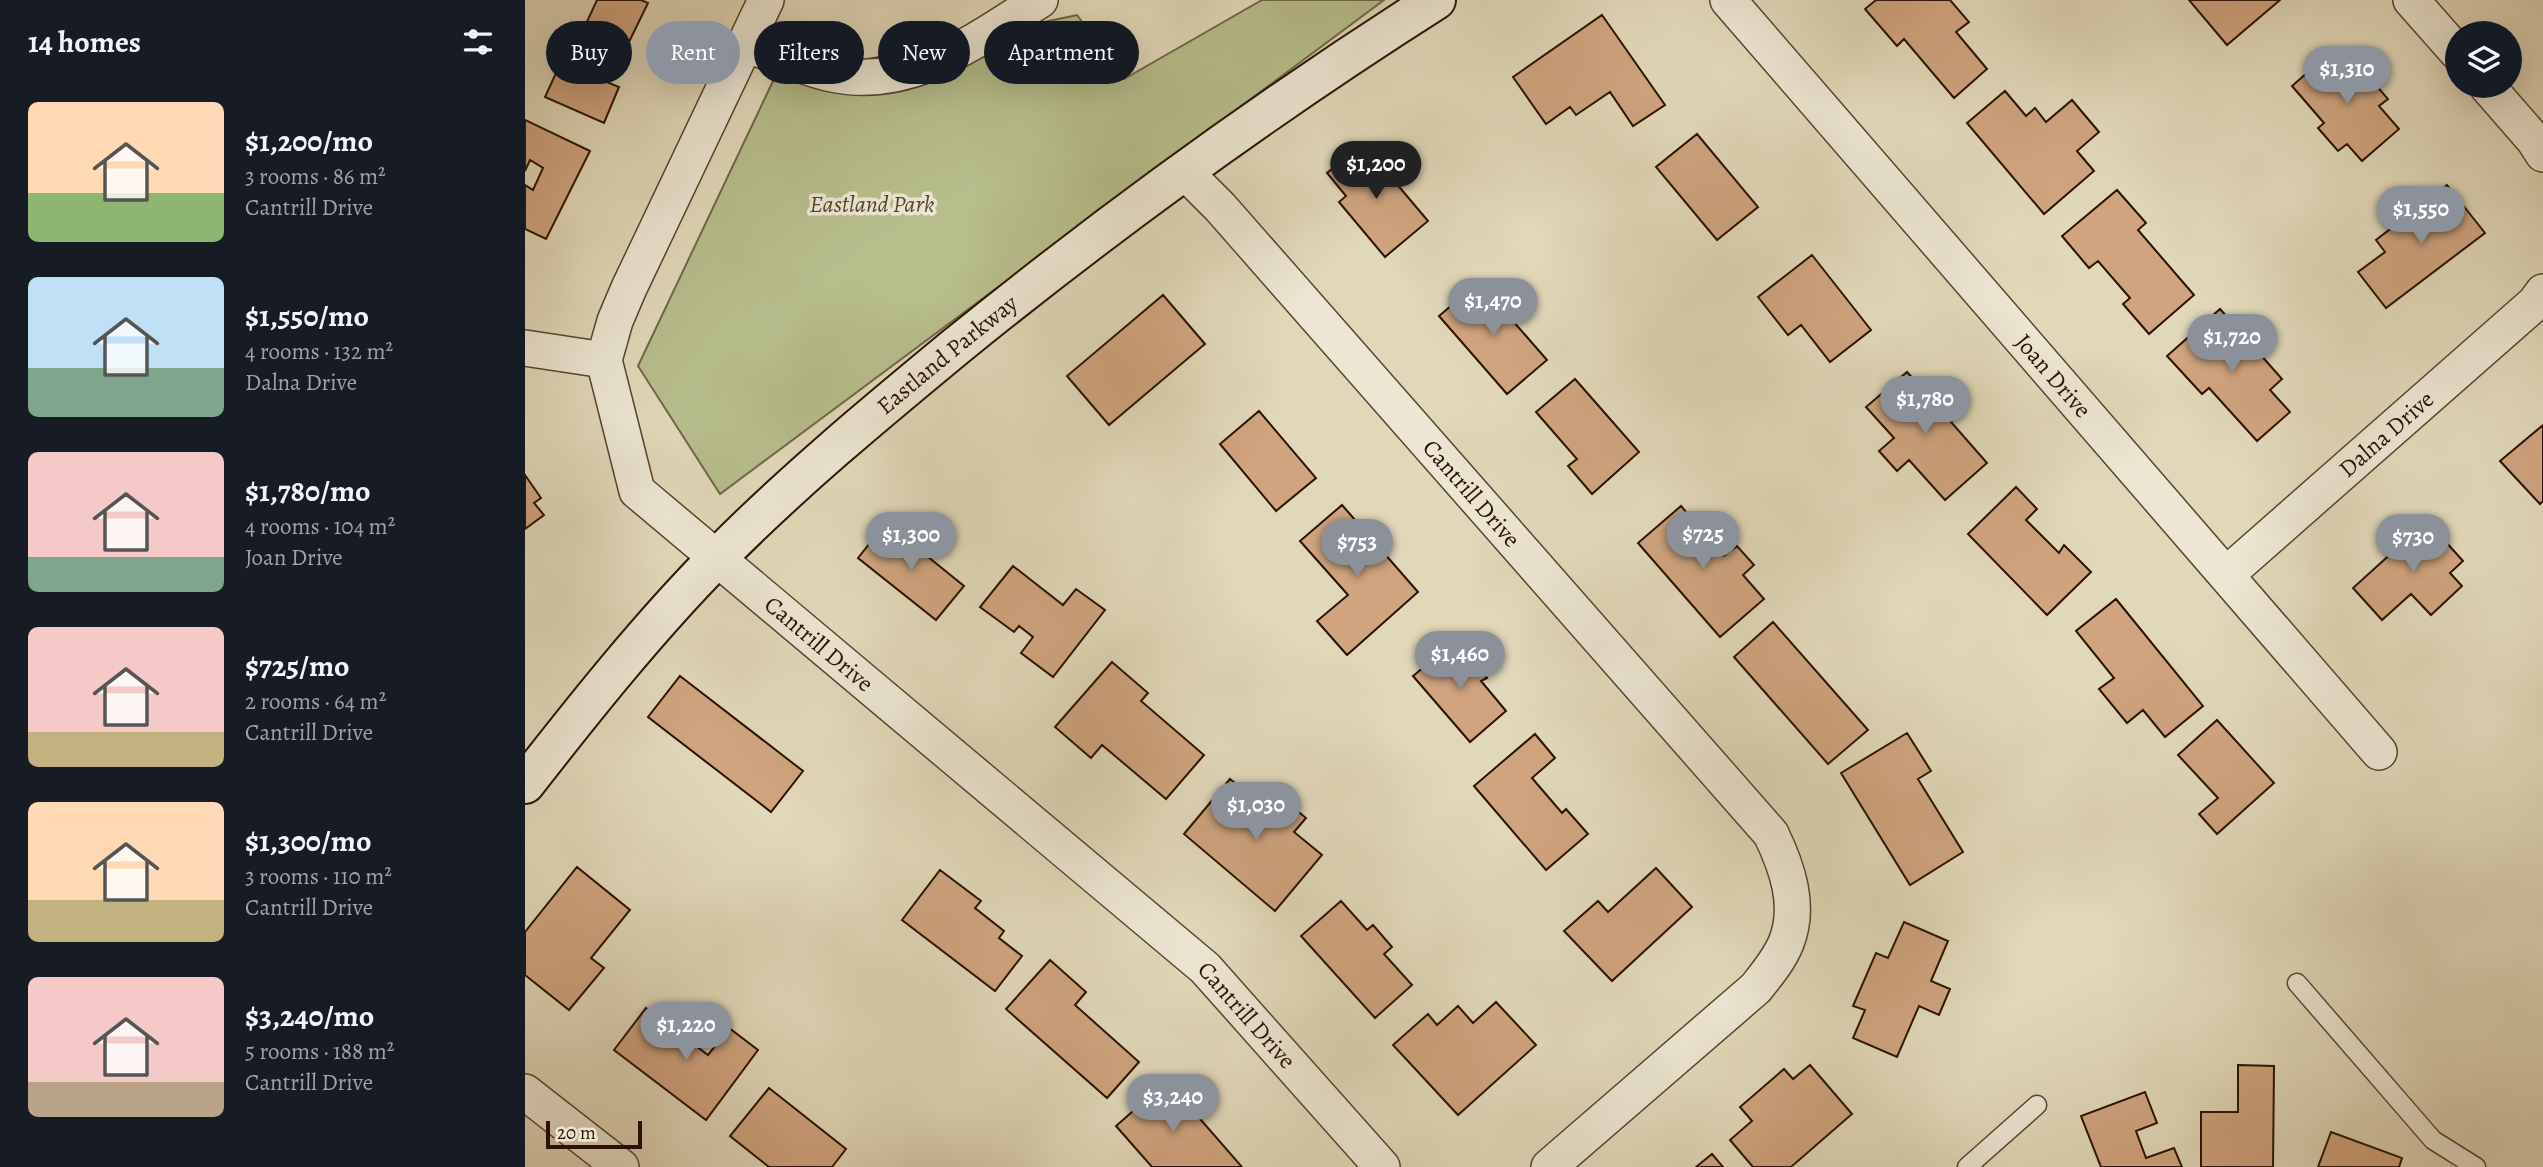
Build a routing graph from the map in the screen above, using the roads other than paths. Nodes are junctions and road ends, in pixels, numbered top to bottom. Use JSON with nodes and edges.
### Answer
{"nodes":[{"id":1,"x":766,"y":0,"type":"edge"},
{"id":2,"x":1040,"y":0,"type":"edge"},
{"id":3,"x":1436,"y":0,"type":"edge"},
{"id":4,"x":1728,"y":0,"type":"edge"},
{"id":5,"x":2411,"y":0,"type":"edge"},
{"id":6,"x":2445,"y":38,"type":"edge"},
{"id":7,"x":745,"y":44,"type":"junction"},
{"id":8,"x":2497,"y":98,"type":"edge"},
{"id":9,"x":2543,"y":154,"type":"edge"},
{"id":10,"x":1184,"y":171,"type":"junction"},
{"id":11,"x":2543,"y":292,"type":"edge"},
{"id":12,"x":525,"y":348,"type":"edge"},
{"id":13,"x":604,"y":360,"type":"junction"},
{"id":14,"x":716,"y":559,"type":"junction"},
{"id":15,"x":2227,"y":574,"type":"junction"},
{"id":16,"x":2379,"y":752,"type":"dead end"},
{"id":17,"x":525,"y":784,"type":"edge"},
{"id":18,"x":2297,"y":983,"type":"dead end"},
{"id":19,"x":525,"y":1092,"type":"edge"},
{"id":20,"x":2036,"y":1105,"type":"dead end"},
{"id":21,"x":621,"y":1167,"type":"edge"},
{"id":22,"x":1382,"y":1167,"type":"edge"},
{"id":23,"x":1549,"y":1167,"type":"edge"},
{"id":24,"x":1967,"y":1167,"type":"edge"},
{"id":25,"x":2476,"y":1167,"type":"edge"}],
"edges":[{"from":1,"to":7,"type":"street","name":"Cantrill Drive"},
{"from":2,"to":7,"type":"street"},
{"from":3,"to":10,"type":"street","name":"Eastland Parkway"},
{"from":4,"to":15,"type":"street","name":"Joan Drive"},
{"from":5,"to":6,"type":"street"},
{"from":7,"to":13,"type":"street","name":"Cantrill Drive"},
{"from":8,"to":9,"type":"street"},
{"from":10,"to":14,"type":"street","name":"Eastland Parkway"},
{"from":10,"to":23,"type":"street","name":"Cantrill Drive"},
{"from":11,"to":15,"type":"street","name":"Dalna Drive"},
{"from":12,"to":13,"type":"street"},
{"from":13,"to":14,"type":"street","name":"Cantrill Drive"},
{"from":14,"to":17,"type":"street","name":"Eastland Parkway"},
{"from":14,"to":22,"type":"street","name":"Cantrill Drive"},
{"from":15,"to":16,"type":"street","name":"Joan Drive"},
{"from":18,"to":25,"type":"lane"},
{"from":19,"to":21,"type":"street"},
{"from":20,"to":24,"type":"lane"}]}
